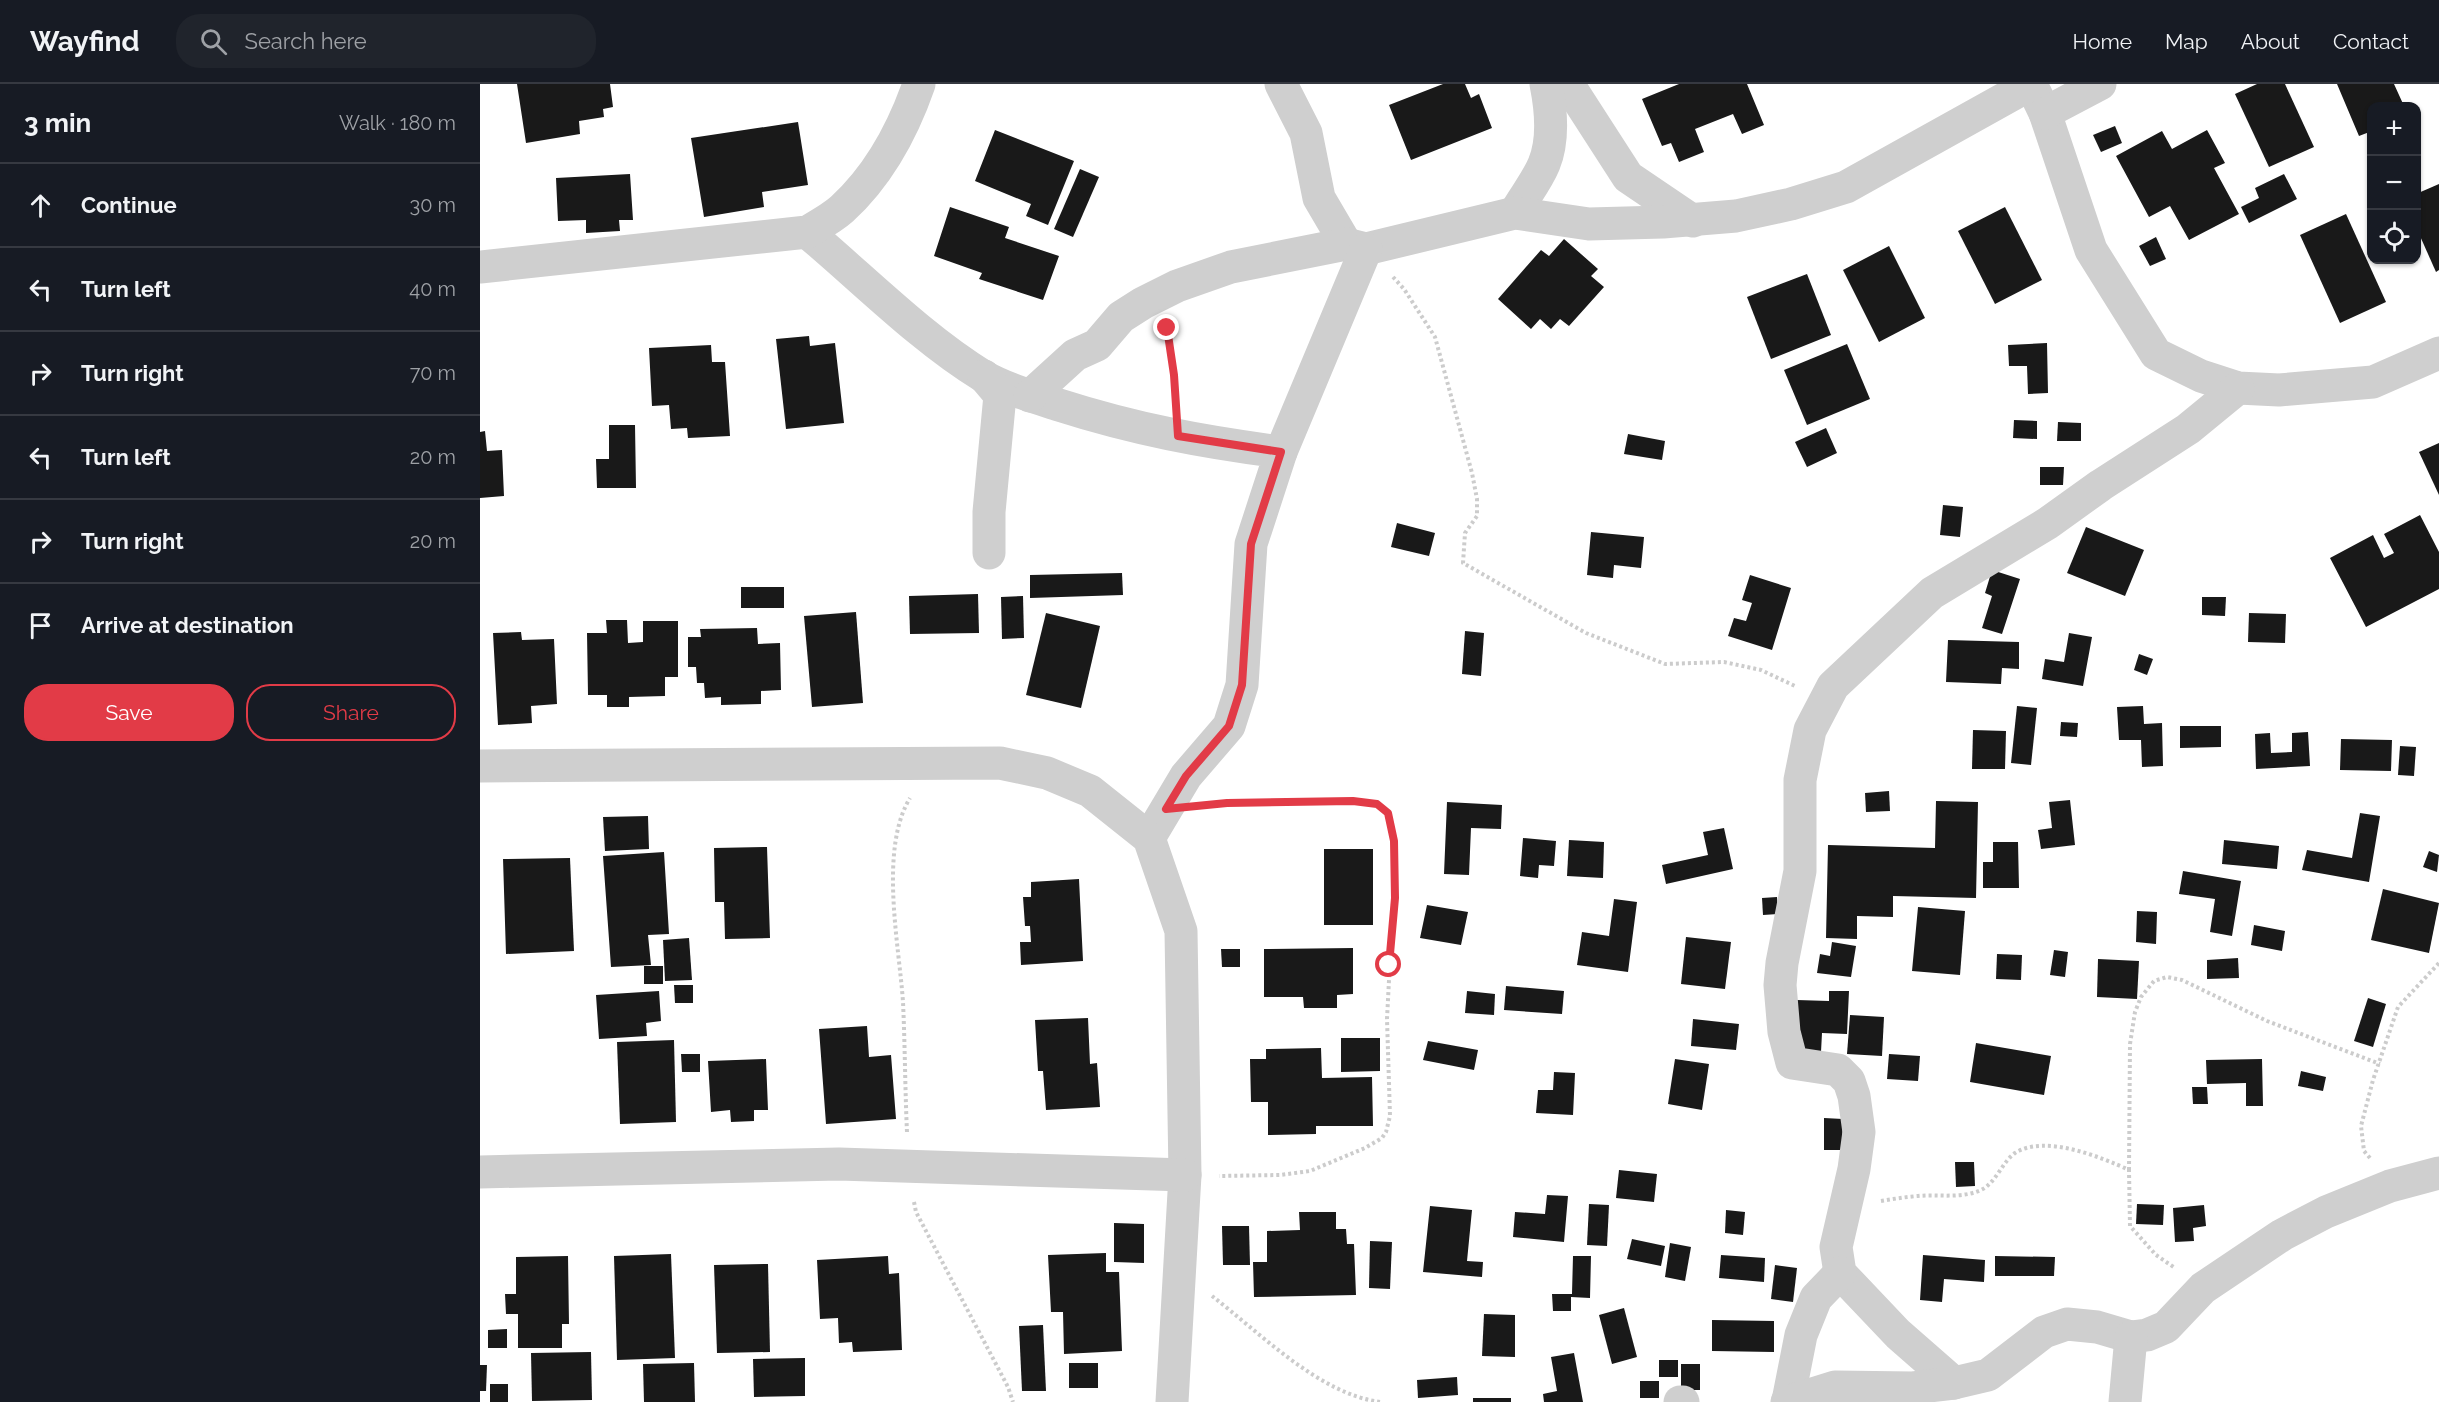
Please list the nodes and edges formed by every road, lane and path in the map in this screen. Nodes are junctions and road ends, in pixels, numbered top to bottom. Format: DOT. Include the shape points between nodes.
graph roads {
  1 [pos="919,84"];
  2 [pos="1281,84"];
  3 [pos="1546,84"];
  4 [pos="1568,84"];
  5 [pos="2031,84"];
  6 [pos="2100,84"];
  7 [pos="2045,113"];
  8 [pos="1515,213"];
  9 [pos="1694,221"];
  10 [pos="807,232"];
  11 [pos="1356,247"];
  12 [pos="481,262"];
  13 [pos="1161,294"];
  14 [pos="2439,353"];
  15 [pos="984,376"];
  16 [pos="2238,388"];
  17 [pos="1030,396"];
  18 [pos="1178,436"];
  19 [pos="1281,452"];
  20 [pos="989,552"];
  21 [pos="1826,699"];
  22 [pos="930,762"];
  23 [pos="480,766"];
  24 [pos="1166,809"];
  25 [pos="1149,838"];
  26 [pos="2439,963"];
  27 [pos="2380,1064"];
  28 [pos="908,1165"];
  29 [pos="2129,1170"];
  30 [pos="480,1172"];
  31 [pos="2439,1173"];
  32 [pos="1185,1175"];
  33 [pos="2390,1186"];
  34 [pos="1840,1225"];
  35 [pos="1180,1272"];
  36 [pos="1840,1273"];
  37 [pos="2203,1288"];
  38 [pos="2131,1337"];
  39 [pos="1954,1383"];
  40 [pos="1787,1401"];
  41 [pos="1012,1402"];
  42 [pos="1172,1402"];
  43 [pos="1381,1402"];
  44 [pos="2125,1402"];
  1 -- 10 [label="street" via="906,120 876,170 842,210"];
  2 -- 11 [label="street" via="1306,132 1319,198"];
  3 -- 8 [label="street" via="1550,112 1548,151 1544,165"];
  4 -- 9 [label="street" via="1628,177"];
  5 -- 7 [label="street"];
  5 -- 9 [label="street" via="1846,187 1791,204"];
  6 -- 7 [label="street"];
  7 -- 16 [label="street" via="2091,250 2156,354 2201,376"];
  8 -- 9 [label="street" via="1589,224"];
  8 -- 11 [label="street"];
  10 -- 12 [label="street"];
  10 -- 15 [label="street" via="932,339"];
  11 -- 13 [label="street" via="1231,267"];
  11 -- 19 [label="street"];
  11 -- 21 [label="path" via="1404,289 1435,337 1477,499 1477,516 1465,533 1463,563 1586,633 1665,664 1724,662 1761,670"];
  13 -- 17 [label="street" via="1121,318 1097,345 1075,355"];
  13 -- 18 [label="path" via="1174,375"];
  14 -- 16 [label="street" via="2373,382 2279,390"];
  15 -- 17 [label="street"];
  15 -- 20 [label="street" via="1000,395"];
  16 -- 21 [label="street" via="2187,429 2048,523 1932,593 1833,686"];
  17 -- 18 [label="street" via="1126,426"];
  18 -- 19 [label="street"];
  19 -- 24 [label="street" via="1251,544 1242,685 1229,726 1186,776"];
  21 -- 34 [label="street" via="1810,730 1800,780 1800,871 1780,986 1784,1032 1792,1063 1838,1070 1849,1081 1854,1096 1859,1132"];
  22 -- 23 [label="street"];
  22 -- 25 [label="street" via="1000,763 1047,773 1090,791"];
  22 -- 28 [label="path" via="899,821 893,879 903,1004"];
  24 -- 25 [label="street"];
  24 -- 32 [label="path" via="1238,802 1377,804 1388,813 1391,822 1395,864 1387,1019 1390,1116 1386,1132 1350,1156 1303,1173"];
  25 -- 32 [label="street" via="1181,931"];
  26 -- 27 [label="path" via="2398,1007"];
  27 -- 29 [label="path" via="2276,1026 2182,980 2158,978 2141,997 2133,1024"];
  27 -- 33 [label="path" via="2361,1126 2364,1151"];
  28 -- 30 [label="street"];
  28 -- 32 [label="street"];
  28 -- 41 [label="path" via="916,1212 1008,1387"];
  29 -- 34 [label="path" via="2085,1152 2051,1147 2029,1149 2015,1153 1982,1190 1955,1196 1871,1202"];
  29 -- 37 [label="path" via="2130,1226 2156,1255"];
  31 -- 33 [label="street"];
  32 -- 35 [label="street"];
  33 -- 37 [label="street" via="2282,1235"];
  34 -- 36 [label="street" via="1836,1247"];
  35 -- 42 [label="street"];
  35 -- 43 [label="path" via="1296,1363 1356,1397"];
  36 -- 39 [label="street" via="1898,1334"];
  36 -- 40 [label="street" via="1816,1298 1801,1335"];
  37 -- 38 [label="street" via="2166,1327"];
  38 -- 39 [label="street" via="2097,1327 2067,1324 2044,1332 1988,1375"];
  38 -- 44 [label="street"];
  39 -- 40 [label="street" via="1913,1388 1835,1387"];
}
